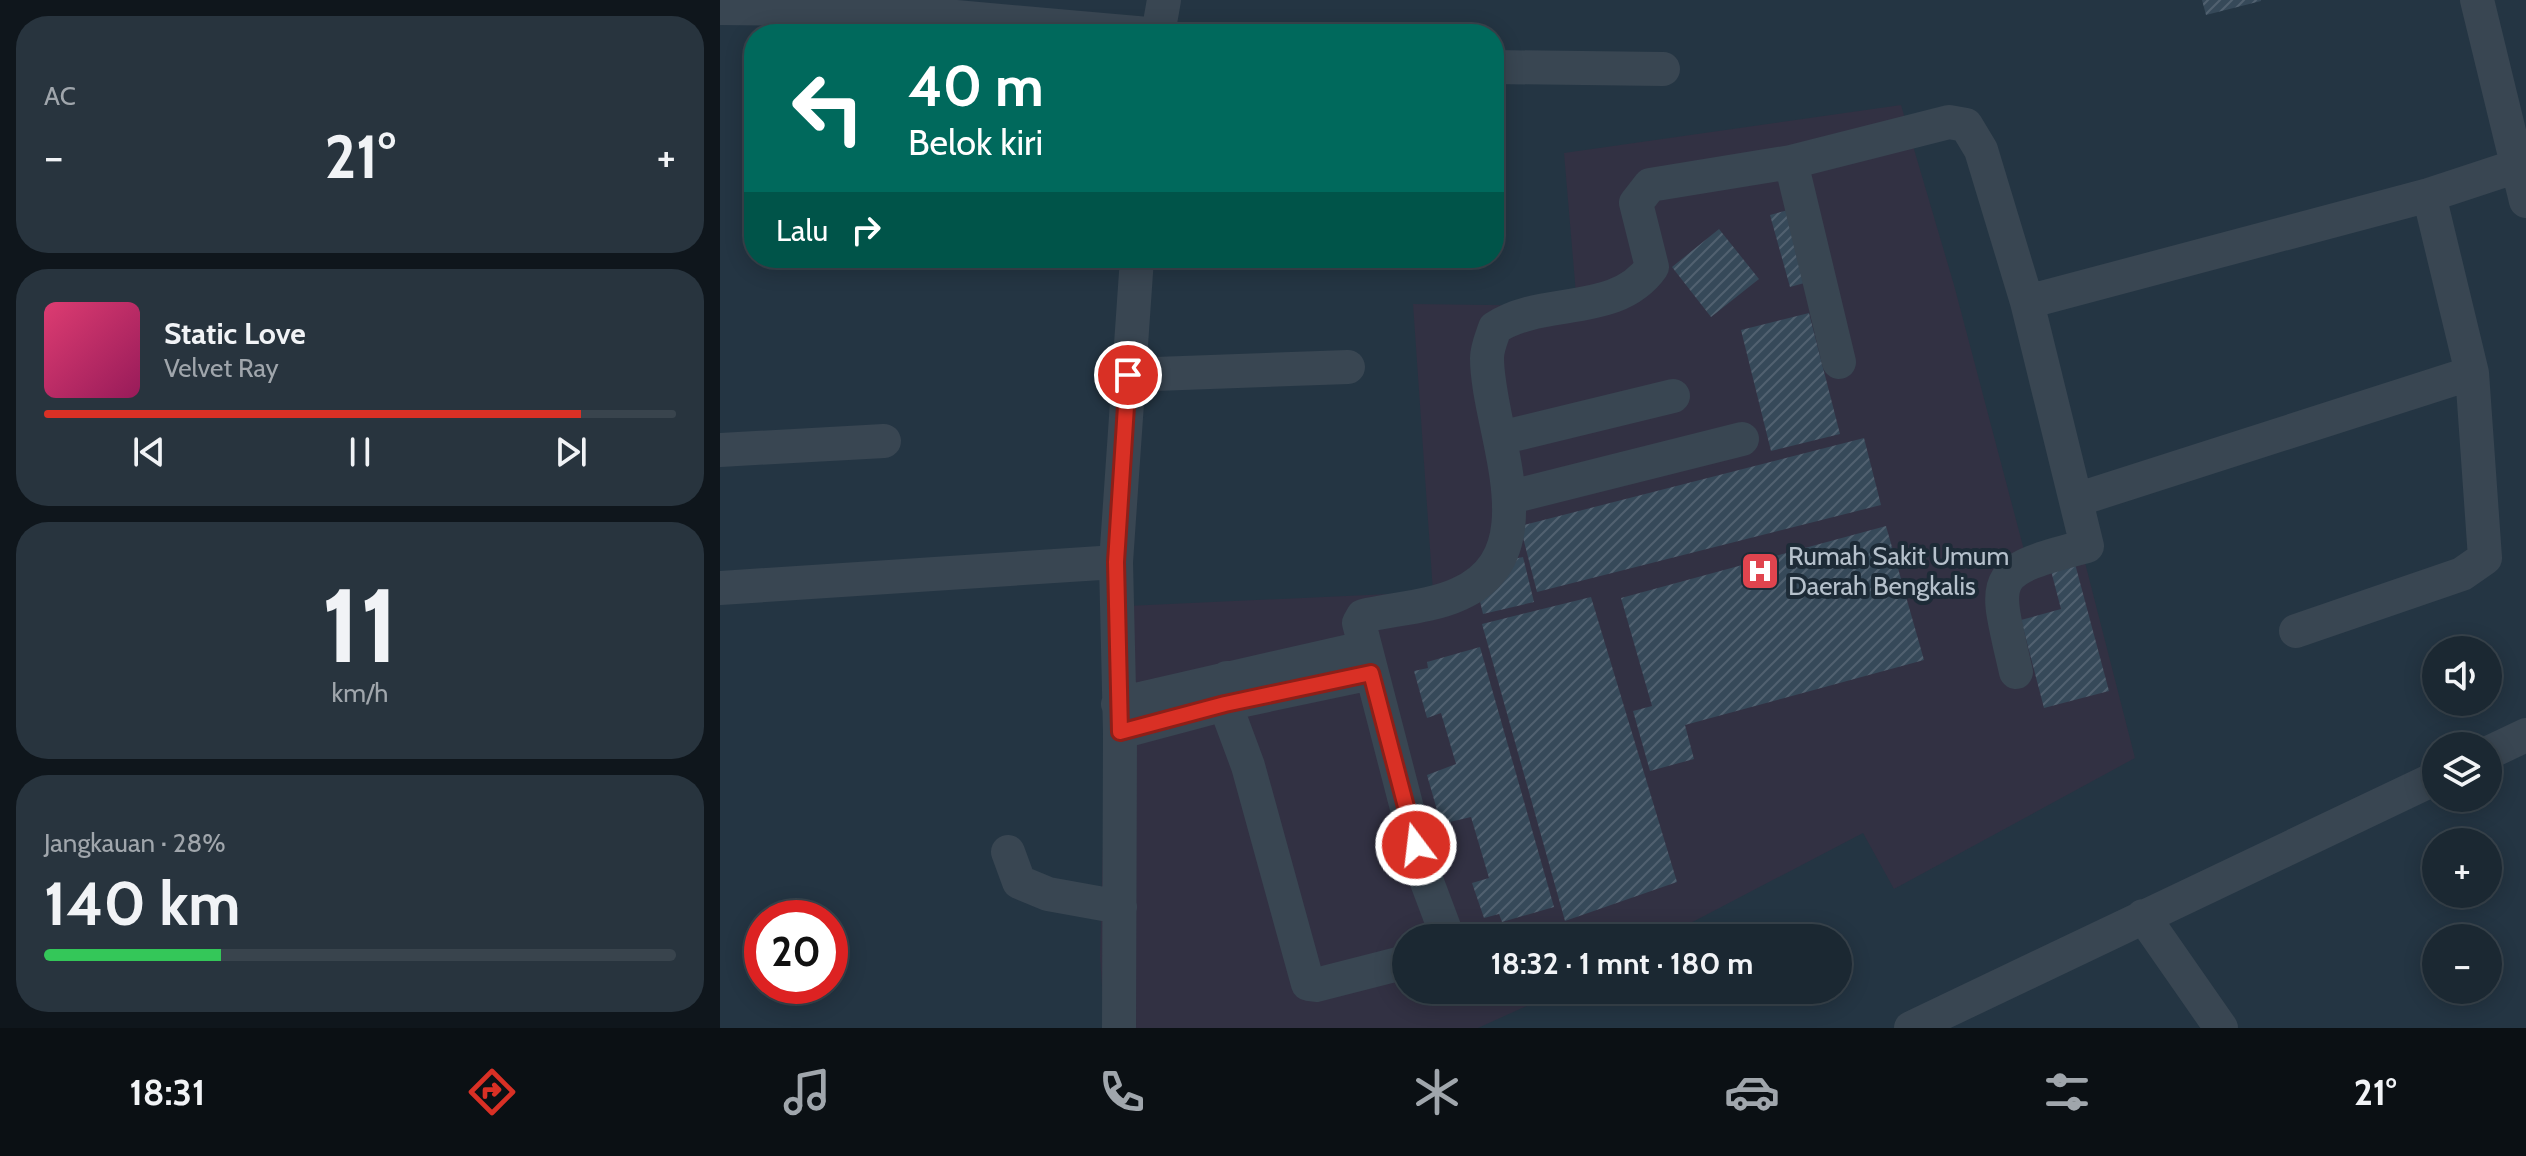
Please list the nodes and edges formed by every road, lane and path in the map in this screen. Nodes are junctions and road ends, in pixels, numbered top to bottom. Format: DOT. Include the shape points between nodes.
graph roads {
  1 [pos="1164,0"];
  2 [pos="2477,0"];
  3 [pos="720,8"];
  4 [pos="1036,24"];
  5 [pos="1160,24"];
  6 [pos="1504,67"];
  7 [pos="1663,69"];
  8 [pos="1791,162"];
  9 [pos="2517,166"];
  10 [pos="2429,195"];
  11 [pos="2526,201"];
  12 [pos="1136,268"];
  13 [pos="2027,302"];
  14 [pos="1839,362"];
  15 [pos="1348,367"];
  16 [pos="2472,373"];
  17 [pos="1128,375"];
  18 [pos="1673,396"];
  19 [pos="1500,438"];
  20 [pos="1742,439"];
  21 [pos="884,441"];
  22 [pos="720,450"];
  23 [pos="1511,497"];
  24 [pos="2076,500"];
  25 [pos="1116,562"];
  26 [pos="720,588"];
  27 [pos="2296,631"];
  28 [pos="1367,660"];
  29 [pos="2016,672"];
  30 [pos="1226,691"];
  31 [pos="1119,718"];
  32 [pos="2526,735"];
  33 [pos="2502,746"];
  34 [pos="2422,785"];
  35 [pos="1008,852"];
  36 [pos="1120,907"];
  37 [pos="2143,916"];
  38 [pos="1443,924"];
  39 [pos="1392,966"];
  40 [pos="1119,1028"];
  41 [pos="1911,1028"];
  42 [pos="2221,1028"];
  1 -- 5 [label="street"];
  2 -- 9 [label="street"];
  3 -- 4 [label="street" via="878,10"];
  6 -- 7 [label="street"];
  8 -- 13 [label="street" via="1949,122 1966,125 1981,150"];
  8 -- 14 [label="street"];
  8 -- 19 [label="street" via="1650,185 1636,203 1652,267 1640,285 1622,295 1511,317 1495,328 1487,357"];
  9 -- 10 [label="street"];
  9 -- 11 [label="street"];
  10 -- 13 [label="street"];
  10 -- 16 [label="street"];
  12 -- 17 [label="street"];
  13 -- 24 [label="street"];
  15 -- 17 [label="street"];
  16 -- 24 [label="street"];
  16 -- 27 [label="street" via="2485,558 2462,574"];
  17 -- 25 [label="street"];
  18 -- 19 [label="street"];
  19 -- 23 [label="street"];
  20 -- 23 [label="street"];
  21 -- 22 [label="street"];
  23 -- 28 [label="street" via="1502,550 1491,575 1458,595 1363,616 1359,623"];
  24 -- 29 [label="street" via="2087,546 2030,561 2009,575 2000,590"];
  25 -- 26 [label="street"];
  25 -- 31 [label="street"];
  28 -- 30 [label="street"];
  28 -- 38 [label="street" via="1424,874"];
  30 -- 31 [label="street"];
  30 -- 39 [label="street" via="1308,984"];
  31 -- 36 [label="street"];
  32 -- 33 [label="street"];
  34 -- 37 [label="street"];
  35 -- 36 [label="street" via="1019,882 1048,894"];
  36 -- 40 [label="street"];
  37 -- 41 [label="street"];
  37 -- 42 [label="street"];
}
